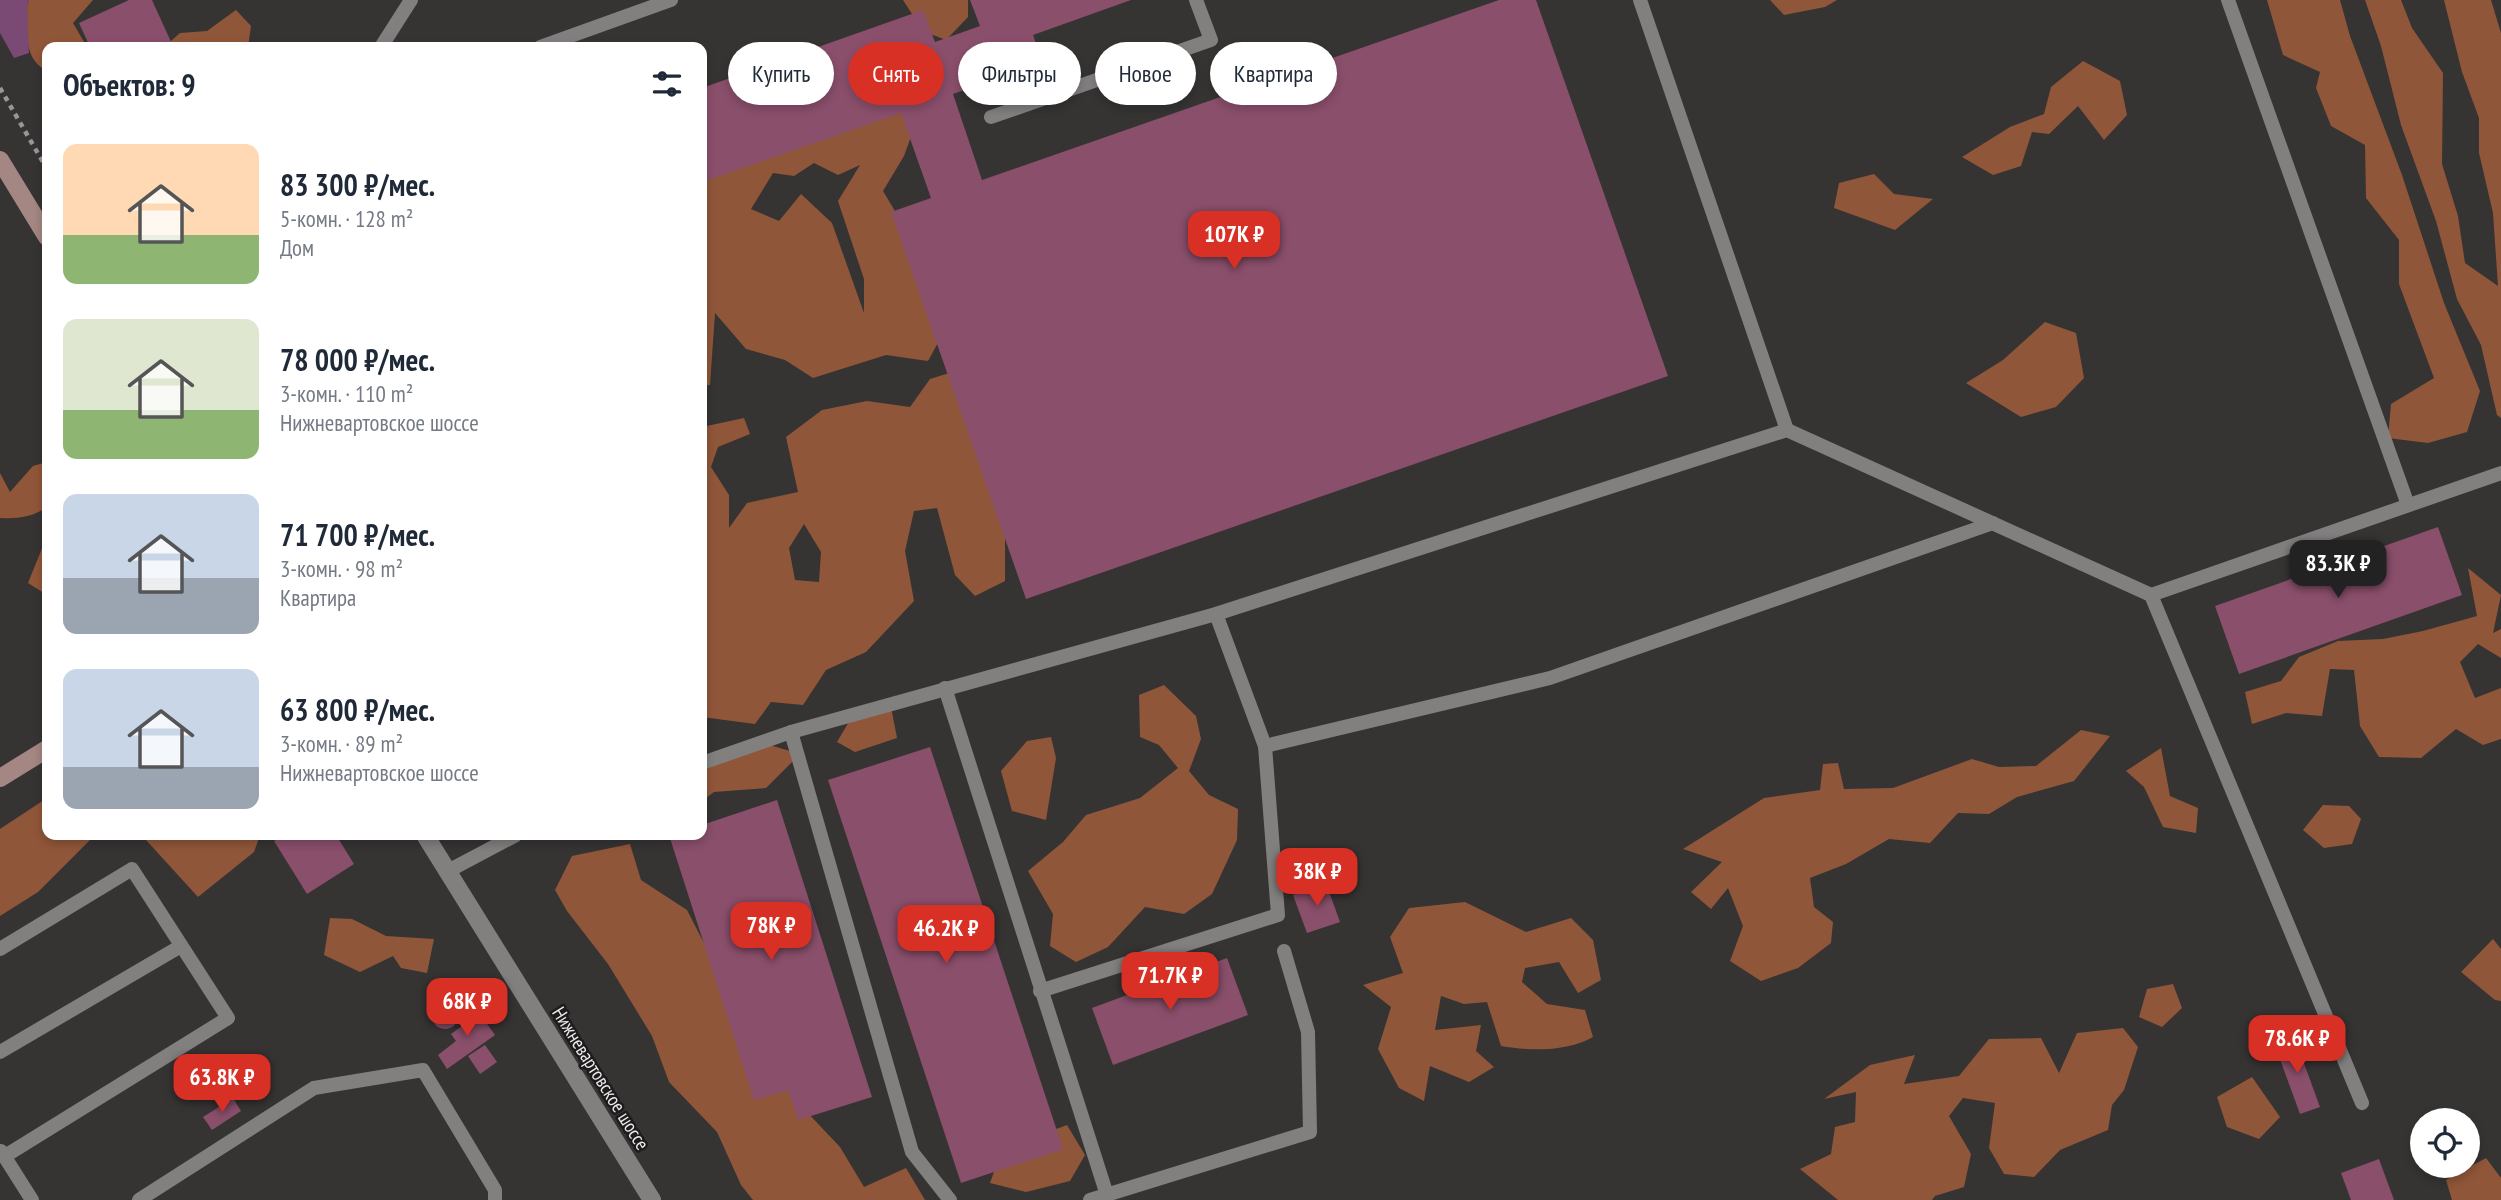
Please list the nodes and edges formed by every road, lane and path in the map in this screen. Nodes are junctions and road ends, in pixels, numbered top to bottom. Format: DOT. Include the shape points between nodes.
graph roads {
  1 [pos="411,0"];
  2 [pos="671,0"];
  3 [pos="1196,0"];
  4 [pos="1640,0"];
  5 [pos="2228,0"];
  6 [pos="384,42"];
  7 [pos="554,42"];
  8 [pos="0,88"];
  9 [pos="991,117"];
  10 [pos="0,160"];
  11 [pos="42,160"];
  12 [pos="42,229"];
  13 [pos="1787,430"];
  14 [pos="2501,473"];
  15 [pos="2408,505"];
  16 [pos="1993,523"];
  17 [pos="2151,595"];
  18 [pos="1216,614"];
  19 [pos="945,688"];
  20 [pos="791,732"];
  21 [pos="1265,746"];
  22 [pos="42,752"];
  23 [pos="707,761"];
  24 [pos="0,778"];
  25 [pos="428,840"];
  26 [pos="507,840"];
  27 [pos="448,872"];
  28 [pos="181,946"];
  29 [pos="0,949"];
  30 [pos="1283,951"];
  31 [pos="1040,991"];
  32 [pos="0,1052"];
  33 [pos="2362,1103"];
  34 [pos="2,1152"];
  35 [pos="1107,1195"];
  36 [pos="32,1200"];
  37 [pos="138,1200"];
  38 [pos="495,1200"];
  39 [pos="652,1200"];
  40 [pos="950,1200"];
  41 [pos="1090,1200"];
  1 -- 6 [label="lane"];
  2 -- 7 [label="lane"];
  3 -- 9 [label="lane" via="1211,40"];
  4 -- 13 [label="lane"];
  5 -- 15 [label="lane"];
  8 -- 11 [label="path"];
  10 -- 12 [label="street"];
  13 -- 16 [label="lane"];
  13 -- 18 [label="lane"];
  14 -- 15 [label="lane"];
  15 -- 17 [label="lane"];
  16 -- 17 [label="lane"];
  16 -- 21 [label="lane" via="1550,678"];
  17 -- 33 [label="lane"];
  18 -- 19 [label="lane"];
  18 -- 21 [label="lane"];
  19 -- 20 [label="lane"];
  19 -- 31 [label="lane"];
  20 -- 23 [label="lane"];
  20 -- 40 [label="lane" via="912,1153"];
  21 -- 31 [label="lane" via="1278,915"];
  22 -- 24 [label="street"];
  25 -- 27 [label="street, Нижневартовское шоссе"];
  26 -- 27 [label="lane"];
  27 -- 39 [label="street, Нижневартовское шоссе"];
  28 -- 29 [label="lane" via="132,869"];
  28 -- 32 [label="lane"];
  28 -- 34 [label="lane" via="228,1018"];
  30 -- 35 [label="lane" via="1308,1032 1310,1132"];
  31 -- 35 [label="lane"];
  34 -- 36 [label="lane"];
  35 -- 41 [label="lane"];
  37 -- 38 [label="lane" via="314,1088 423,1070 495,1190"];
}
